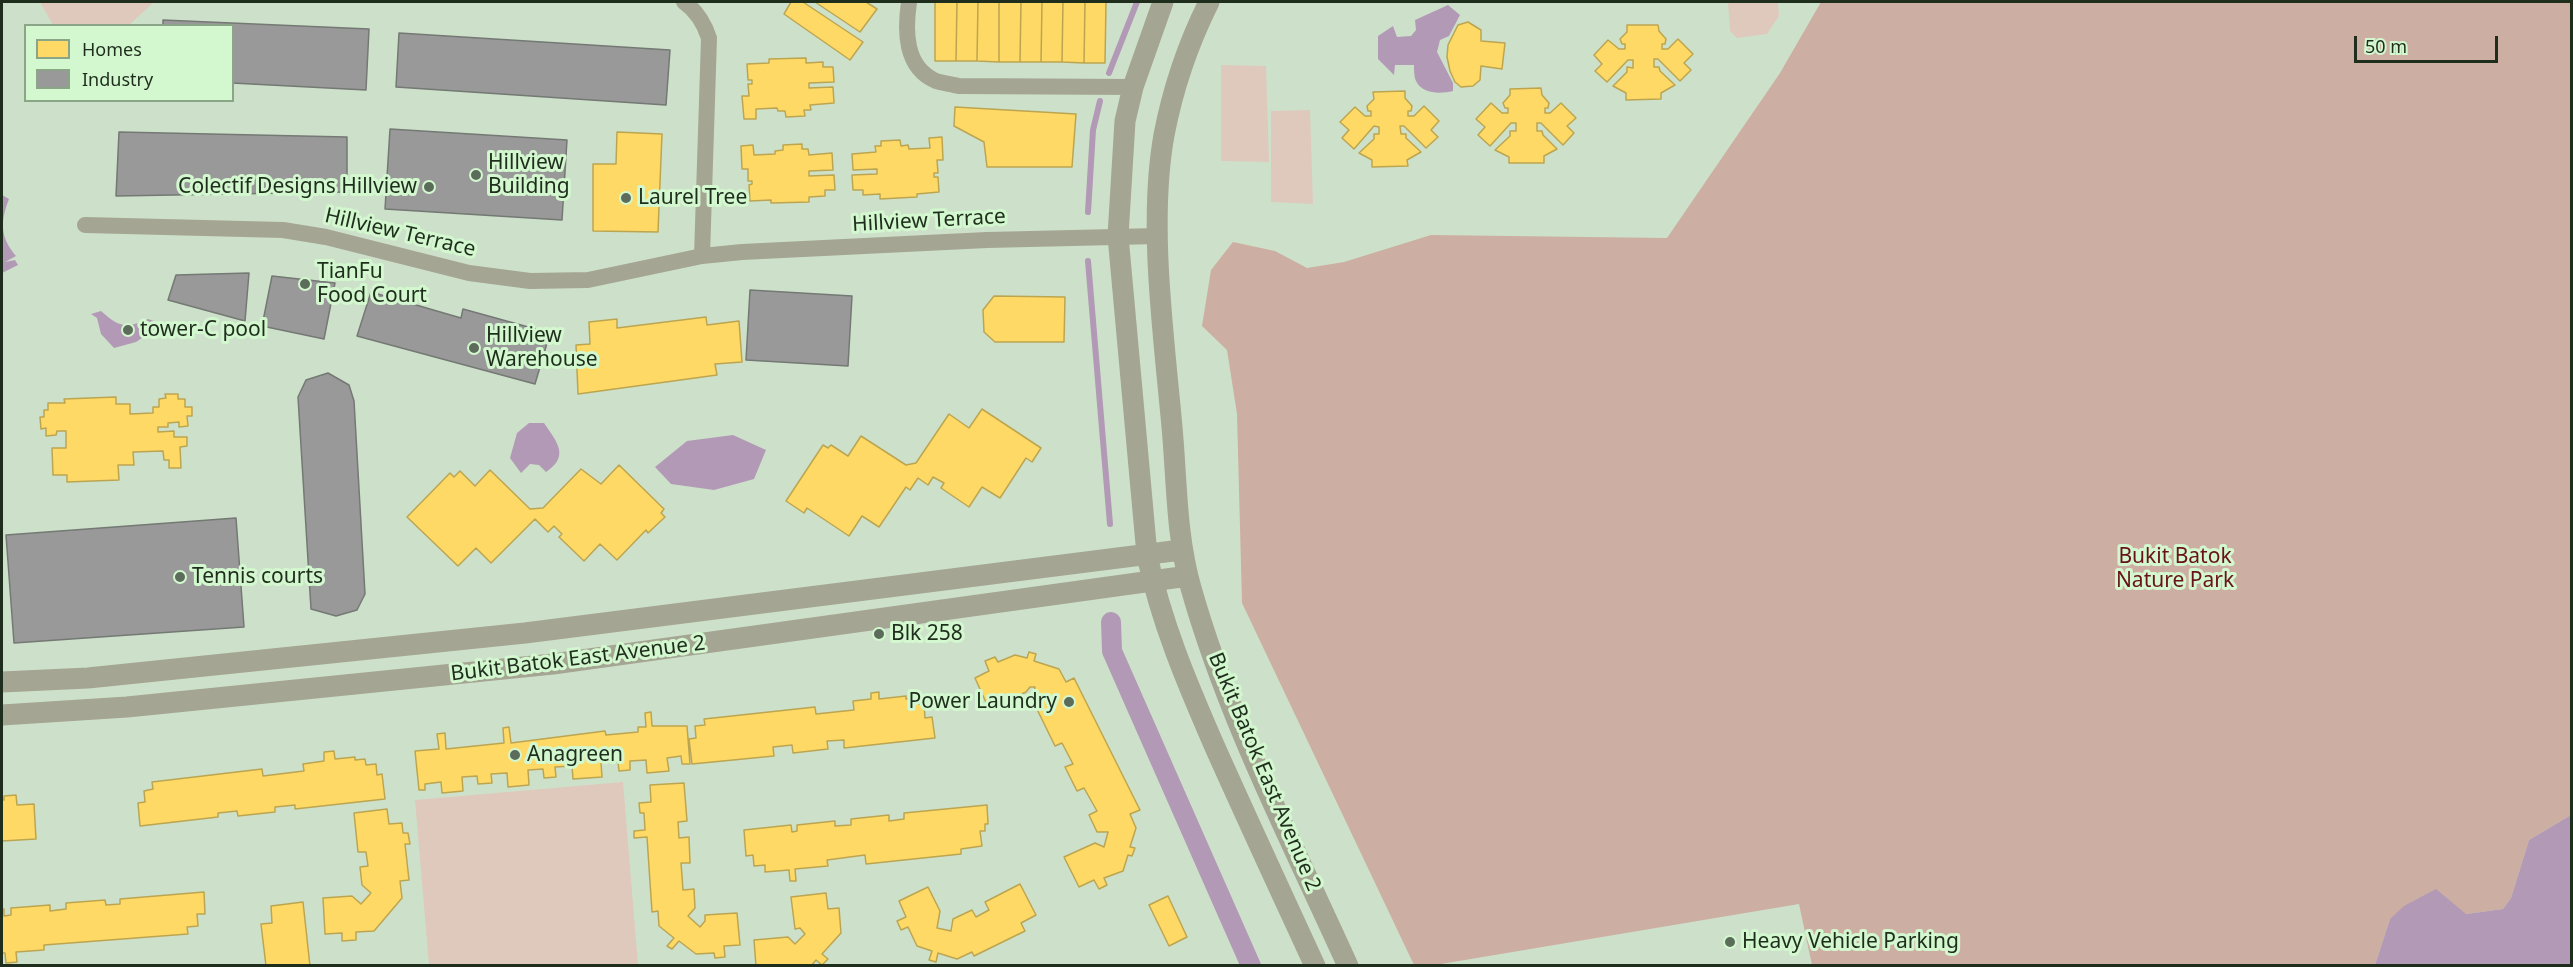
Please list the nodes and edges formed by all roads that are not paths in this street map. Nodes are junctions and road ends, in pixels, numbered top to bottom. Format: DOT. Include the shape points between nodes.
graph roads {
  1 [pos="684,2"];
  2 [pos="909,2"];
  3 [pos="1163,2"];
  4 [pos="1209,2"];
  5 [pos="1133,87"];
  6 [pos="85,225"];
  7 [pos="1118,236"];
  8 [pos="1158,236"];
  9 [pos="702,256"];
  10 [pos="1181,550"];
  11 [pos="1147,555"];
  12 [pos="1188,576"];
  13 [pos="1152,582"];
  14 [pos="2,682"];
  15 [pos="2,715"];
  16 [pos="1315,966"];
  17 [pos="1348,966"];
  1 -- 9 [label="street" via="701,19 709,38"];
  2 -- 5 [label="street" via="906,32 910,55 936,81 959,86"];
  3 -- 5 [label="street, Bukit Batok East Avenue 2"];
  4 -- 8 [label="street, Bukit Batok East Avenue 2" via="1191,37 1164,136"];
  5 -- 7 [label="street, Bukit Batok East Avenue 2" via="1121,159"];
  6 -- 9 [label="street, Hillview Terrace" via="283,231 326,237 469,273 530,281 588,280"];
  7 -- 8 [label="street, Hillview Terrace"];
  7 -- 9 [label="street, Hillview Terrace"];
  7 -- 11 [label="street, Bukit Batok East Avenue 2"];
  8 -- 10 [label="street, Bukit Batok East Avenue 2"];
  10 -- 11 [label="street, Bukit Batok East Avenue 2"];
  10 -- 12 [label="street, Bukit Batok East Avenue 2"];
  11 -- 13 [label="street, Bukit Batok East Avenue 2"];
  11 -- 14 [label="street, Bukit Batok East Avenue 2" via="525,633 100,676"];
  12 -- 13 [label="street, Bukit Batok East Avenue 2"];
  12 -- 17 [label="street, Bukit Batok East Avenue 2" via="1252,756"];
  13 -- 15 [label="street, Bukit Batok East Avenue 2" via="541,665 138,706"];
  13 -- 16 [label="street, Bukit Batok East Avenue 2" via="1179,663"];
}
